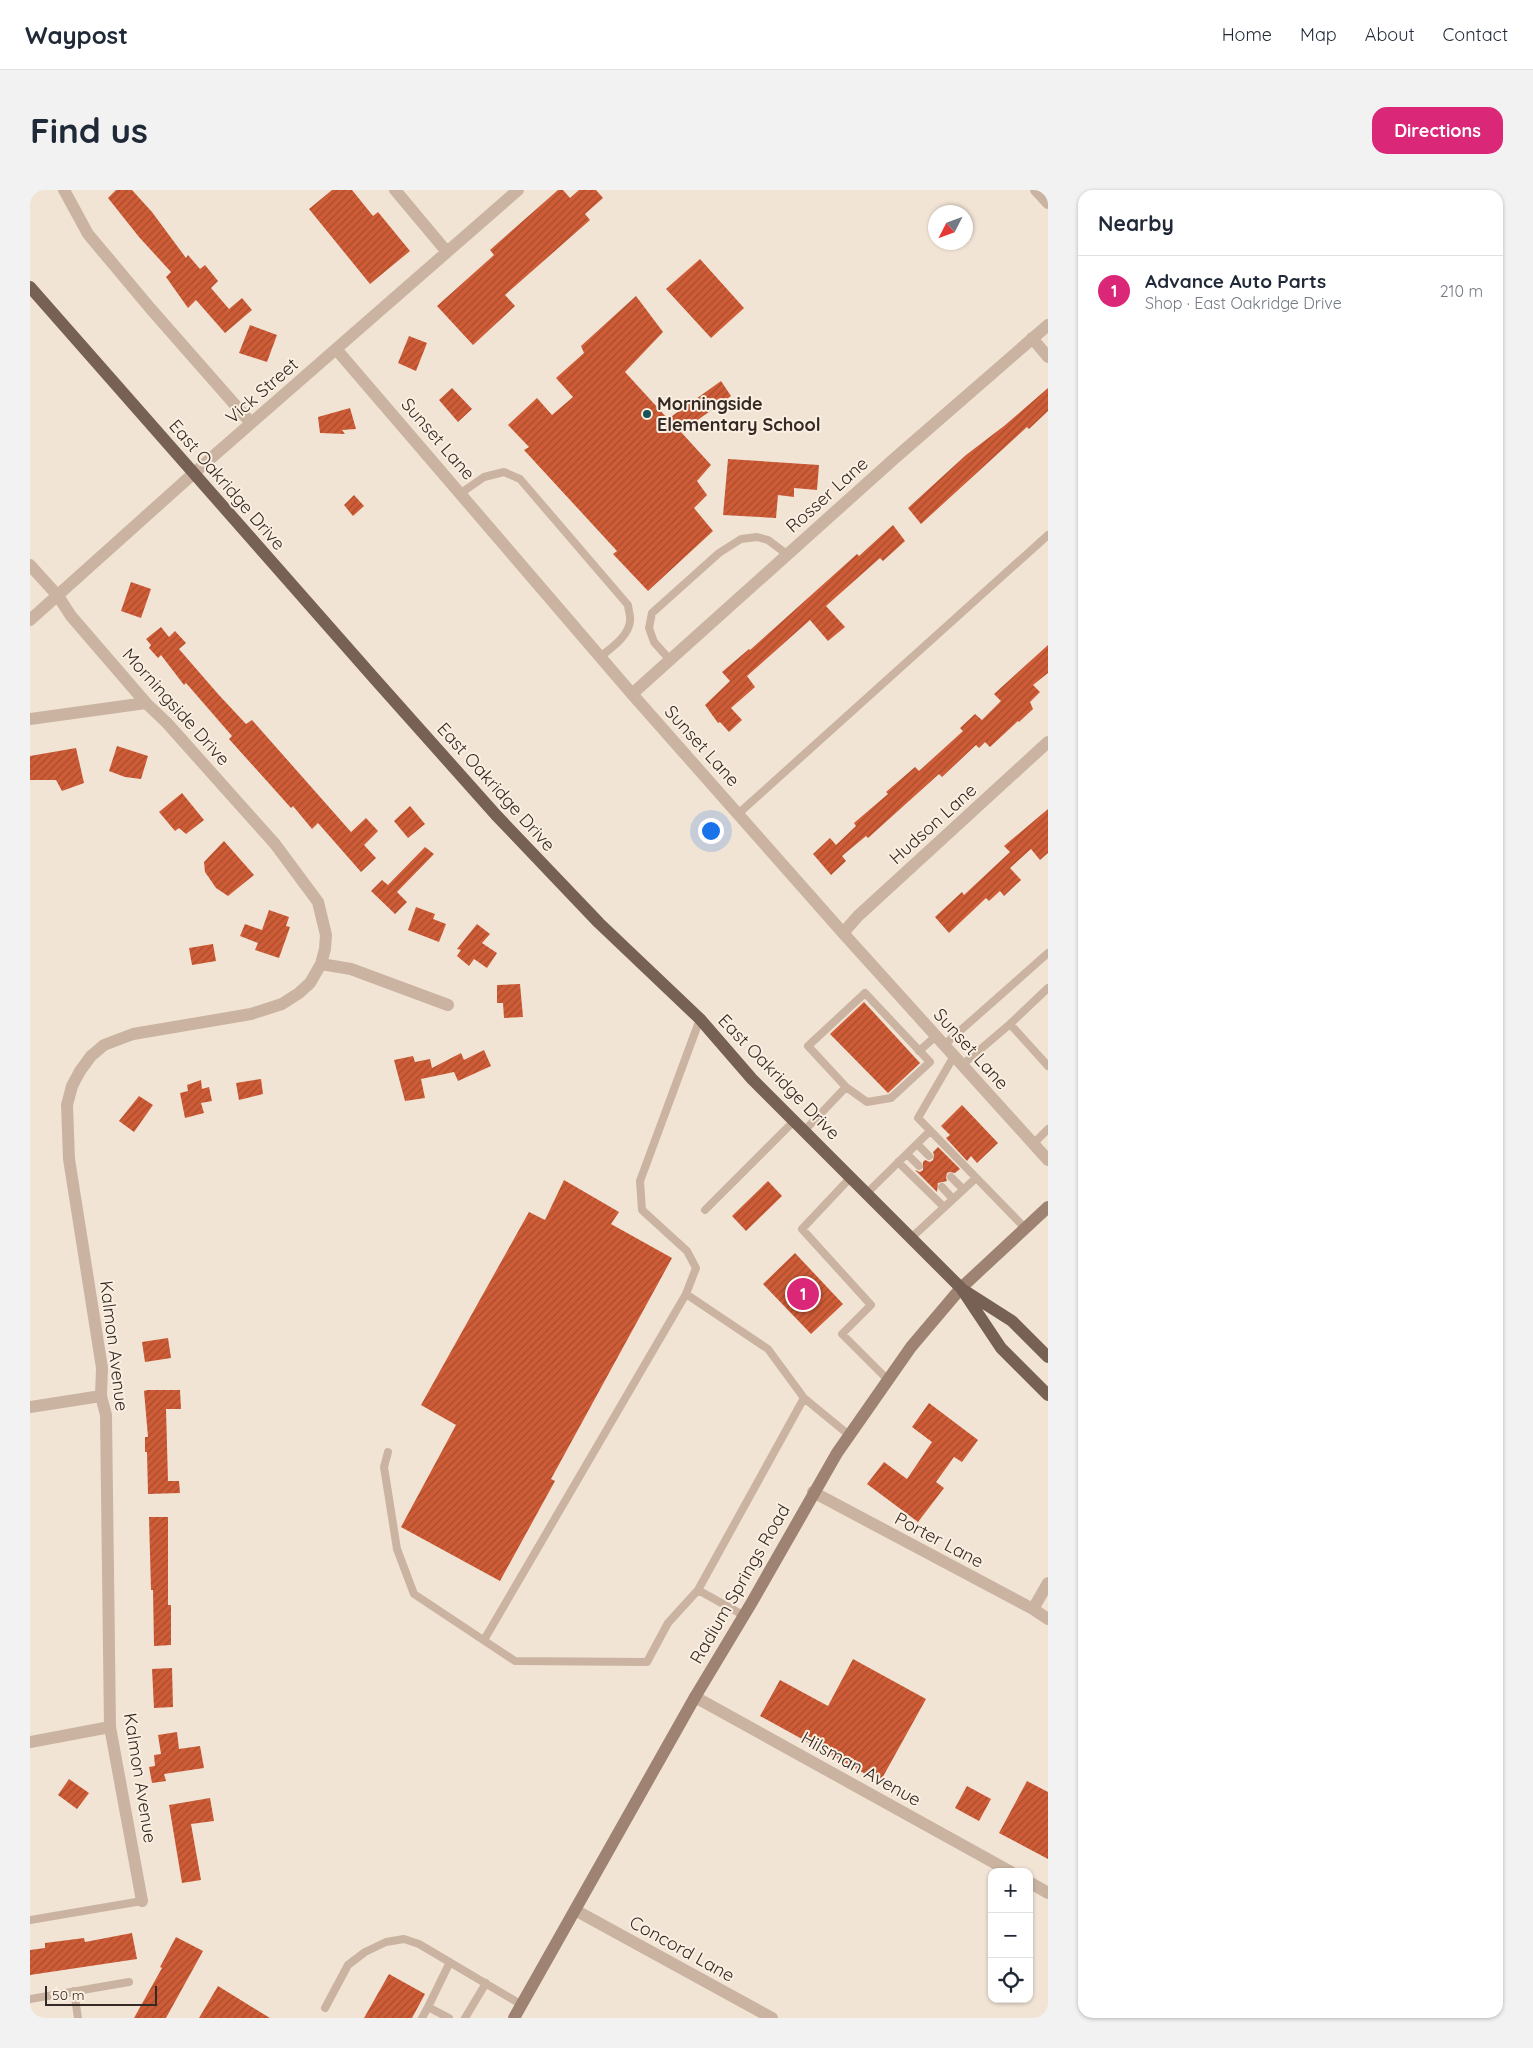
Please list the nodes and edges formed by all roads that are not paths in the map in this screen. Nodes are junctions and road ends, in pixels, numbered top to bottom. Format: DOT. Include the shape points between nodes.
graph roads {
  1 [pos="64,190"];
  2 [pos="395,190"];
  3 [pos="518,190"];
  4 [pos="1036,190"];
  5 [pos="1048,203"];
  6 [pos="447,252"];
  7 [pos="30,287"];
  8 [pos="1048,325"];
  9 [pos="1032,338"];
  10 [pos="336,349"];
  11 [pos="1048,357"];
  12 [pos="251,423"];
  13 [pos="194,473"];
  14 [pos="460,493"];
  15 [pos="1048,535"];
  16 [pos="788,555"];
  17 [pos="30,565"];
  18 [pos="58,596"];
  19 [pos="30,620"];
  20 [pos="600,657"];
  21 [pos="670,660"];
  22 [pos="632,694"];
  23 [pos="146,703"];
  24 [pos="30,719"];
  25 [pos="1048,742"];
  26 [pos="739,814"];
  27 [pos="296,872"];
  28 [pos="843,933"];
  29 [pos="1048,953"];
  30 [pos="321,964"];
  31 [pos="1048,988"];
  32 [pos="448,1005"];
  33 [pos="700,1019"];
  34 [pos="1010,1024"];
  35 [pos="940,1040"];
  36 [pos="919,1051"];
  37 [pos="958,1060"];
  38 [pos="1048,1066"];
  39 [pos="846,1087"];
  40 [pos="795,1120"];
  41 [pos="1048,1129"];
  42 [pos="805,1130"];
  43 [pos="930,1131"];
  44 [pos="917,1144"];
  45 [pos="1033,1144"];
  46 [pos="907,1154"];
  47 [pos="929,1156"];
  48 [pos="1048,1160"];
  49 [pos="898,1162"];
  50 [pos="919,1166"];
  51 [pos="850,1177"];
  52 [pos="951,1177"];
  53 [pos="976,1178"];
  54 [pos="942,1187"];
  55 [pos="963,1189"];
  56 [pos="867,1193"];
  57 [pos="953,1199"];
  58 [pos="944,1207"];
  59 [pos="1048,1207"];
  60 [pos="705,1210"];
  61 [pos="1024,1228"];
  62 [pos="911,1238"];
  63 [pos="961,1288"];
  64 [pos="686,1294"];
  65 [pos="1048,1357"];
  66 [pos="888,1380"];
  67 [pos="101,1396"];
  68 [pos="1048,1396"];
  69 [pos="804,1398"];
  70 [pos="30,1407"];
  71 [pos="849,1435"];
  72 [pos="388,1452"];
  73 [pos="813,1492"];
  74 [pos="1048,1583"];
  75 [pos="698,1590"];
  76 [pos="1033,1609"];
  77 [pos="744,1615"];
  78 [pos="1048,1619"];
  79 [pos="484,1640"];
  80 [pos="695,1697"];
  81 [pos="110,1727"];
  82 [pos="30,1742"];
  83 [pos="1004,1868"];
  84 [pos="1033,1884"];
  85 [pos="1048,1893"];
  86 [pos="142,1901"];
  87 [pos="575,1910"];
  88 [pos="30,1920"];
  89 [pos="450,1962"];
  90 [pos="129,1982"];
  91 [pos="486,1983"];
  92 [pos="74,1991"];
  93 [pos="30,1999"];
  94 [pos="522,2004"];
  95 [pos="428,2007"];
  96 [pos="325,2008"];
  97 [pos="78,2018"];
  98 [pos="422,2018"];
  99 [pos="448,2018"];
  100 [pos="465,2018"];
  101 [pos="514,2018"];
  102 [pos="772,2018"];
  1 -- 12 [label="street" via="88,234"];
  2 -- 6 [label="street"];
  3 -- 6 [label="street, Vick Street"];
  4 -- 5 [label="street"];
  6 -- 10 [label="street, Vick Street"];
  7 -- 13 [label="main road, East Oakridge Drive"];
  8 -- 9 [label="street, Rosser Lane"];
  9 -- 11 [label="street"];
  9 -- 16 [label="street, Rosser Lane"];
  10 -- 12 [label="street, Vick Street"];
  10 -- 14 [label="street, Sunset Lane"];
  12 -- 13 [label="street, Vick Street"];
  13 -- 18 [label="street, Vick Street"];
  13 -- 33 [label="main road, East Oakridge Drive" via="496,815 599,923"];
  14 -- 20 [label="street, Sunset Lane"];
  14 -- 20 [label="lane" via="484,477 504,472 520,479 628,605 630,621 625,632"];
  15 -- 26 [label="lane"];
  16 -- 21 [label="street, Rosser Lane"];
  16 -- 21 [label="lane" via="757,536 741,539 719,553 652,613 649,628 654,642"];
  17 -- 18 [label="street, Morningside Drive"];
  18 -- 19 [label="street, Vick Street"];
  18 -- 23 [label="street, Morningside Drive" via="71,616"];
  20 -- 22 [label="street, Sunset Lane"];
  21 -- 22 [label="street, Rosser Lane"];
  22 -- 26 [label="street, Sunset Lane"];
  23 -- 24 [label="street"];
  23 -- 27 [label="street, Morningside Drive" via="275,844"];
  25 -- 28 [label="street, Hudson Lane"];
  26 -- 28 [label="street, Sunset Lane"];
  27 -- 30 [label="street, Kalmon Avenue" via="318,902 322,916 326,935"];
  28 -- 35 [label="street, Sunset Lane"];
  29 -- 35 [label="lane"];
  30 -- 32 [label="street" via="351,968"];
  30 -- 67 [label="street, Kalmon Avenue" via="310,982 282,1004 251,1014 145,1031 110,1042 91,1056 72,1086 67,1105 69,1159 102,1368"];
  31 -- 34 [label="lane"];
  33 -- 40 [label="main road, East Oakridge Drive" via="752,1079"];
  33 -- 64 [label="lane" via="640,1181 642,1210 687,1251 696,1268"];
  34 -- 37 [label="lane"];
  34 -- 38 [label="lane"];
  35 -- 36 [label="lane"];
  35 -- 37 [label="street, Sunset Lane"];
  36 -- 39 [label="lane" via="930,1062 891,1098 867,1102"];
  36 -- 39 [label="lane" via="866,993 808,1046"];
  37 -- 43 [label="lane" via="918,1118"];
  37 -- 45 [label="street, Sunset Lane"];
  39 -- 42 [label="lane"];
  40 -- 42 [label="main road, East Oakridge Drive"];
  40 -- 60 [label="lane"];
  41 -- 45 [label="lane"];
  42 -- 51 [label="main road, East Oakridge Drive"];
  43 -- 44 [label="lane"];
  43 -- 53 [label="lane"];
  44 -- 46 [label="lane"];
  44 -- 47 [label="lane"];
  45 -- 48 [label="street, Sunset Lane"];
  46 -- 49 [label="lane"];
  46 -- 50 [label="lane"];
  49 -- 56 [label="lane"];
  49 -- 58 [label="lane"];
  51 -- 56 [label="main road, East Oakridge Drive"];
  51 -- 66 [label="lane" via="802,1229 871,1305 842,1334"];
  52 -- 55 [label="lane"];
  53 -- 55 [label="lane"];
  53 -- 61 [label="lane"];
  54 -- 57 [label="lane"];
  55 -- 57 [label="lane"];
  56 -- 62 [label="main road, East Oakridge Drive"];
  57 -- 58 [label="lane"];
  58 -- 62 [label="lane"];
  59 -- 61 [label="main road, Radium Springs Road"];
  61 -- 63 [label="main road, Radium Springs Road"];
  62 -- 63 [label="main road, East Oakridge Drive"];
  63 -- 65 [label="main road, East Oakridge Drive" via="1012,1321"];
  63 -- 66 [label="main road, Radium Springs Road" via="910,1347"];
  63 -- 68 [label="main road, East Oakridge Drive" via="1001,1348"];
  64 -- 69 [label="lane" via="768,1349"];
  64 -- 79 [label="lane"];
  66 -- 71 [label="main road, Radium Springs Road"];
  67 -- 70 [label="street"];
  67 -- 81 [label="street, Kalmon Avenue" via="106,1415"];
  69 -- 71 [label="lane"];
  69 -- 75 [label="lane"];
  71 -- 73 [label="main road, Radium Springs Road"];
  72 -- 79 [label="lane" via="384,1467 397,1549 414,1594"];
  73 -- 76 [label="street, Porter Lane"];
  73 -- 77 [label="main road, Radium Springs Road"];
  74 -- 76 [label="street"];
  75 -- 77 [label="lane"];
  75 -- 79 [label="lane" via="668,1624 648,1662 515,1661"];
  76 -- 78 [label="street, Porter Lane"];
  77 -- 80 [label="main road, Radium Springs Road"];
  80 -- 83 [label="street, Hilsman Avenue"];
  80 -- 87 [label="main road, Radium Springs Road"];
  81 -- 82 [label="street"];
  81 -- 86 [label="street, Kalmon Avenue"];
  84 -- 85 [label="street"];
  86 -- 88 [label="lane"];
  87 -- 94 [label="main road, Radium Springs Road"];
  87 -- 102 [label="street, Concord Lane"];
  89 -- 91 [label="lane"];
  89 -- 95 [label="lane"];
  89 -- 96 [label="lane" via="404,1939 386,1942 348,1965"];
  90 -- 92 [label="lane"];
  91 -- 94 [label="lane"];
  91 -- 100 [label="lane"];
  92 -- 93 [label="lane"];
  92 -- 97 [label="lane"];
  94 -- 101 [label="main road, Radium Springs Road"];
  95 -- 98 [label="lane"];
  95 -- 99 [label="lane"];
}
